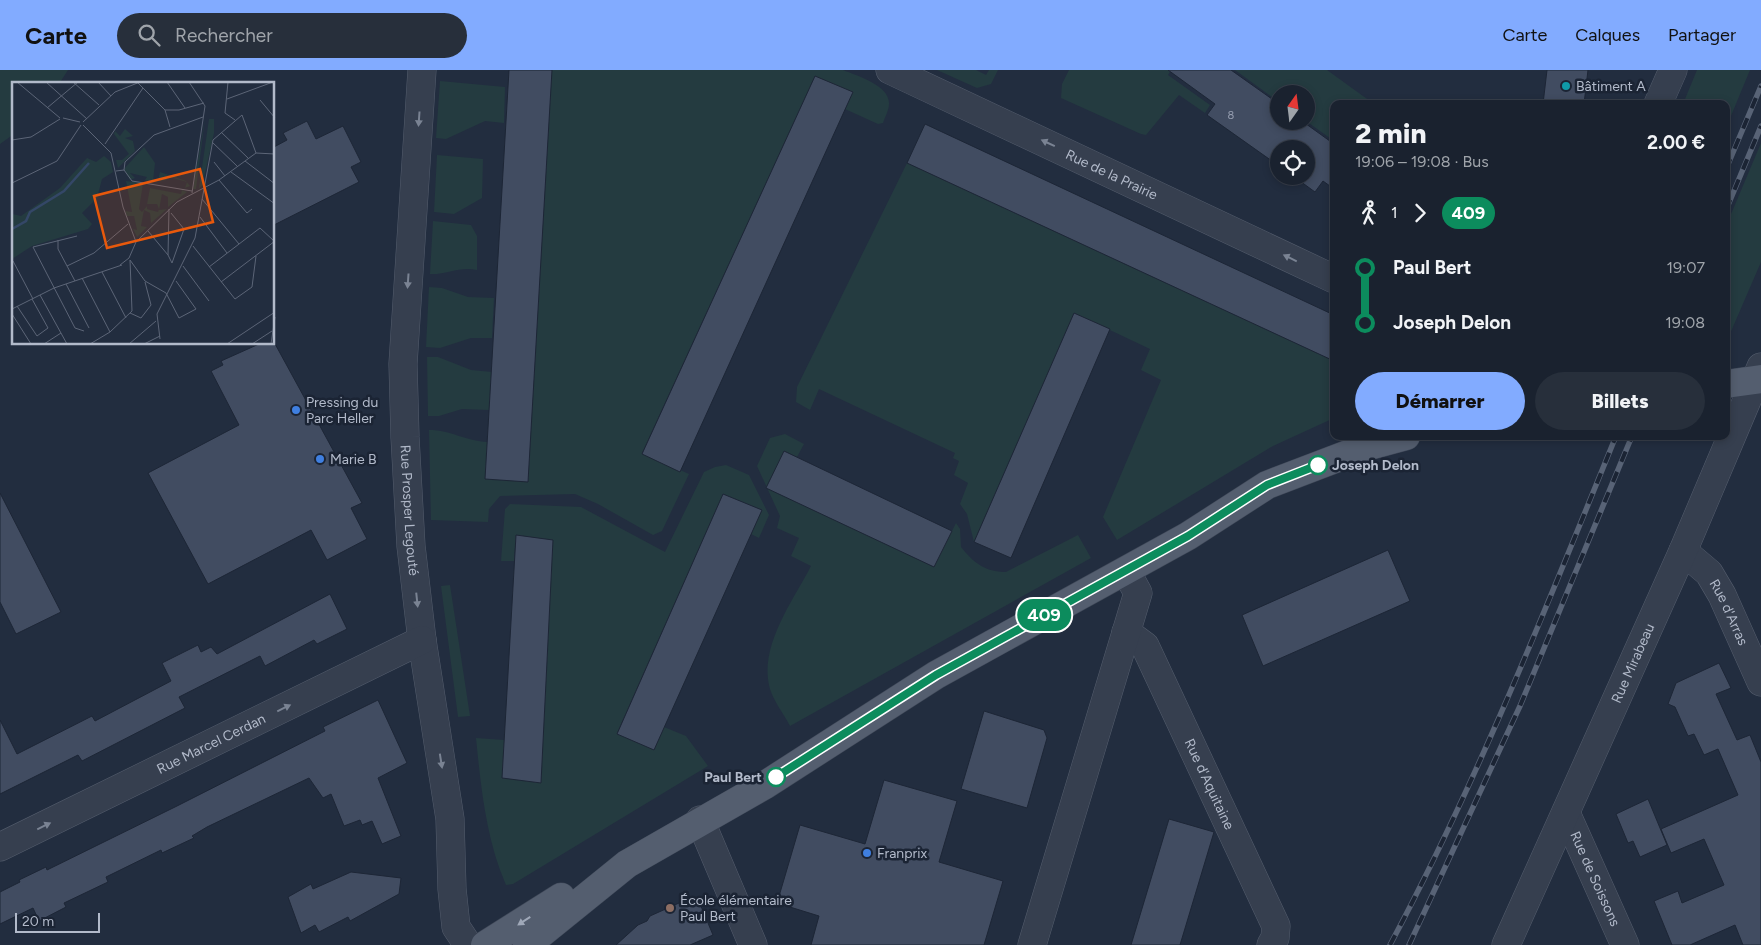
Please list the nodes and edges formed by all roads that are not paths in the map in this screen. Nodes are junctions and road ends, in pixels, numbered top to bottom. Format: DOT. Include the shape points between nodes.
graph roads {
  1 [pos="422,70"];
  2 [pos="890,70"];
  3 [pos="1673,70"];
  4 [pos="1660,100"];
  5 [pos="1330,277"];
  6 [pos="1760,376"];
  7 [pos="1730,383"];
  8 [pos="1391,440"];
  9 [pos="1683,551"];
  10 [pos="1126,570"];
  11 [pos="1126,632"];
  12 [pos="422,640"];
  13 [pos="1761,682"];
  14 [pos="1566,813"];
  15 [pos="700,820"];
  16 [pos="0,848"];
  17 [pos="627,864"];
  18 [pos="468,945"];
  19 [pos="485,945"];
  20 [pos="527,945"];
  21 [pos="754,945"];
  22 [pos="1032,945"];
  23 [pos="1272,945"];
  24 [pos="1506,945"];
  25 [pos="1625,945"];
  1 -- 12 [label="street, Rue Prosper Legouté, one-way" via="403,364 411,546"];
  5 -- 2 [label="street, Rue de la Prairie, one-way"];
  3 -- 4 [label="street"];
  6 -- 7 [label="main road"];
  6 -- 9 [label="street, Rue Mirabeau"];
  8 -- 10 [label="main road" via="1267,485 1188,536"];
  9 -- 13 [label="street, Rue d'Arras" via="1709,573"];
  9 -- 14 [label="street, Rue Mirabeau"];
  10 -- 11 [label="street" via="1138,593"];
  10 -- 15 [label="main road" via="936,675 765,785"];
  11 -- 22 [label="street"];
  11 -- 23 [label="street, Rue d'Aquitaine" via="1145,646 1276,926"];
  16 -- 12 [label="street, Rue Marcel Cerdan, one-way"];
  12 -- 18 [label="street, Rue Prosper Legouté, one-way" via="450,819 456,927"];
  14 -- 24 [label="street, Rue Mirabeau"];
  14 -- 25 [label="street, Rue de Soissons"];
  15 -- 17 [label="main road"];
  15 -- 21 [label="street"];
  17 -- 19 [label="main road, one-way" via="586,880"];
  17 -- 20 [label="main road"];
}
